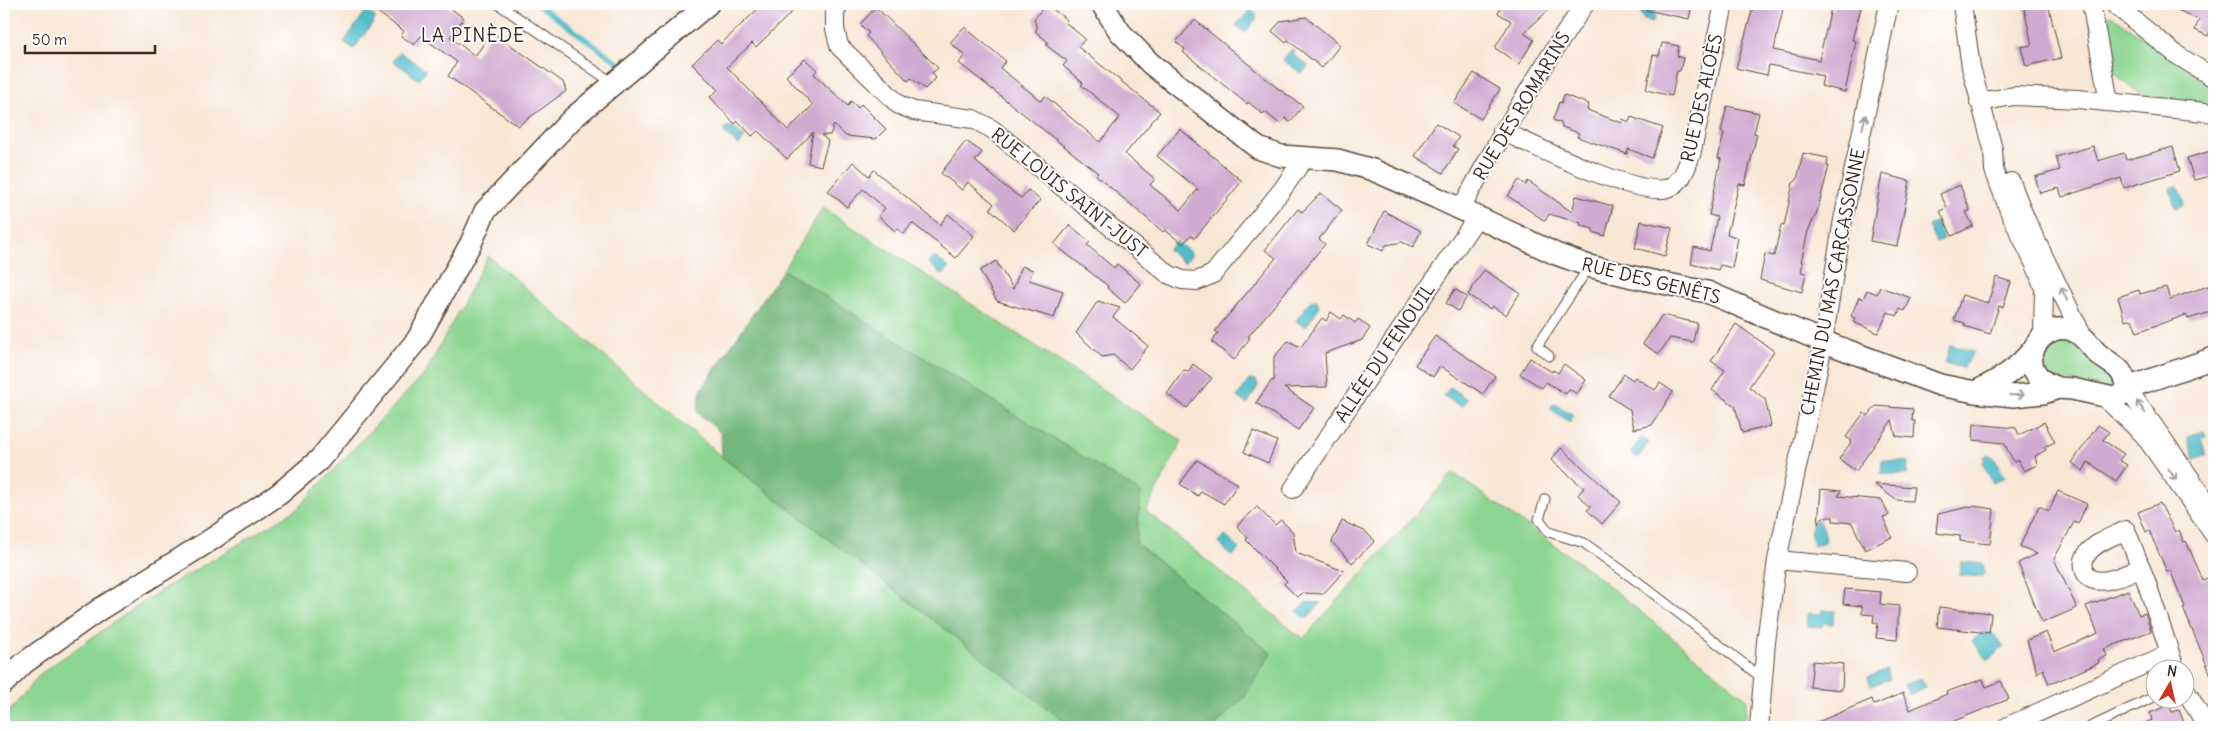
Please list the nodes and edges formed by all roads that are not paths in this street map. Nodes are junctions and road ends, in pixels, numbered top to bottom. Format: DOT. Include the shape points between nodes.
graph roads {
  1 [pos="498,4"];
  2 [pos="708,4"];
  3 [pos="839,4"];
  4 [pos="1102,4"];
  5 [pos="1585,4"];
  6 [pos="1724,4"];
  7 [pos="1889,4"];
  8 [pos="1962,4"];
  9 [pos="2096,4"];
  10 [pos="2114,4"];
  11 [pos="2214,78"];
  12 [pos="614,84"];
  13 [pos="1979,102"];
  14 [pos="2109,102"];
  15 [pos="2214,113"];
  16 [pos="1502,131"];
  17 [pos="1993,149"];
  18 [pos="1305,157"];
  19 [pos="1469,213"];
  20 [pos="1589,266"];
  21 [pos="2084,339"];
  22 [pos="2039,341"];
  23 [pos="1822,342"];
  24 [pos="1549,356"];
  25 [pos="2214,358"];
  26 [pos="2119,367"];
  27 [pos="2179,369"];
  28 [pos="2058,388"];
  29 [pos="2127,388"];
  30 [pos="1974,392"];
  31 [pos="2104,397"];
  32 [pos="1293,488"];
  33 [pos="1545,499"];
  34 [pos="2214,512"];
  35 [pos="2214,535"];
  36 [pos="1777,560"];
  37 [pos="2141,567"];
  38 [pos="1907,572"];
  39 [pos="2170,658"];
  40 [pos="2146,672"];
  41 [pos="1762,678"];
  42 [pos="4,683"];
  43 [pos="2146,701"];
  44 [pos="2196,708"];
  45 [pos="1759,727"];
  46 [pos="2006,727"];
  47 [pos="2090,727"];
  48 [pos="2207,727"];
  1 -- 12 [label="lane"];
  2 -- 12 [label="street"];
  3 -- 18 [label="street, RUE LOUIS SAINT-JUST" via="835,13 839,46 899,105 914,111 973,119 992,129 1168,274 1182,280 1196,281 1214,274"];
  4 -- 18 [label="street, RUE DES GENÊTS" via="1120,32 1151,64 1248,143 1281,156"];
  5 -- 16 [label="street, RUE DES ROMARINS"];
  6 -- 16 [label="street, RUE DES ALOÈS" via="1691,155 1683,177 1667,188 1650,188 1594,173"];
  23 -- 7 [label="street, CHEMIN DU MAS CARCASSONNE, one-way" via="1843,220"];
  8 -- 13 [label="street"];
  9 -- 14 [label="street" via="2092,8"];
  10 -- 11 [label="street" via="2177,54"];
  12 -- 42 [label="street" via="573,118 485,211 471,244 417,340 319,460 279,494 209,542 100,609 24,663"];
  13 -- 14 [label="street" via="2014,96"];
  13 -- 17 [label="street"];
  14 -- 15 [label="street"];
  16 -- 19 [label="street, RUE DES ROMARINS"];
  21 -- 17 [label="street, one-way" via="2026,220 2004,164"];
  17 -- 22 [label="street" via="1994,170 2044,289"];
  18 -- 19 [label="street, RUE DES GENÊTS" via="1338,160 1388,176"];
  19 -- 20 [label="street, RUE DES GENÊTS"];
  19 -- 32 [label="street, ALLÉE DU FENOUIL"];
  20 -- 23 [label="street, RUE DES GENÊTS" via="1707,292"];
  20 -- 24 [label="lane" via="1537,346"];
  21 -- 22 [label="street" via="2068,329 2051,331"];
  21 -- 26 [label="street" via="2096,352"];
  22 -- 28 [label="street" via="2034,372 2042,382"];
  22 -- 30 [label="street" via="2008,375"];
  23 -- 30 [label="street, RUE DES GENÊTS" via="1940,385"];
  23 -- 36 [label="street, CHEMIN DU MAS CARCASSONNE"];
  25 -- 27 [label="street"];
  26 -- 27 [label="street"];
  26 -- 29 [label="street"];
  27 -- 29 [label="street"];
  30 -- 28 [label="street, RUE DES GENÊTS, one-way" via="2014,396"];
  28 -- 31 [label="street" via="2082,390"];
  29 -- 31 [label="street" via="2114,398"];
  34 -- 29 [label="street, one-way"];
  31 -- 35 [label="street, one-way" via="2144,434"];
  33 -- 41 [label="lane" via="1539,519 1549,532 1584,543"];
  36 -- 38 [label="street"];
  36 -- 41 [label="street, CHEMIN DU MAS CARCASSONNE"];
  37 -- 39 [label="street"];
  40 -- 46 [label="street"];
  41 -- 45 [label="street, CHEMIN DU MAS CARCASSONNE"];
  43 -- 47 [label="lane"];
  44 -- 48 [label="street"];
}
